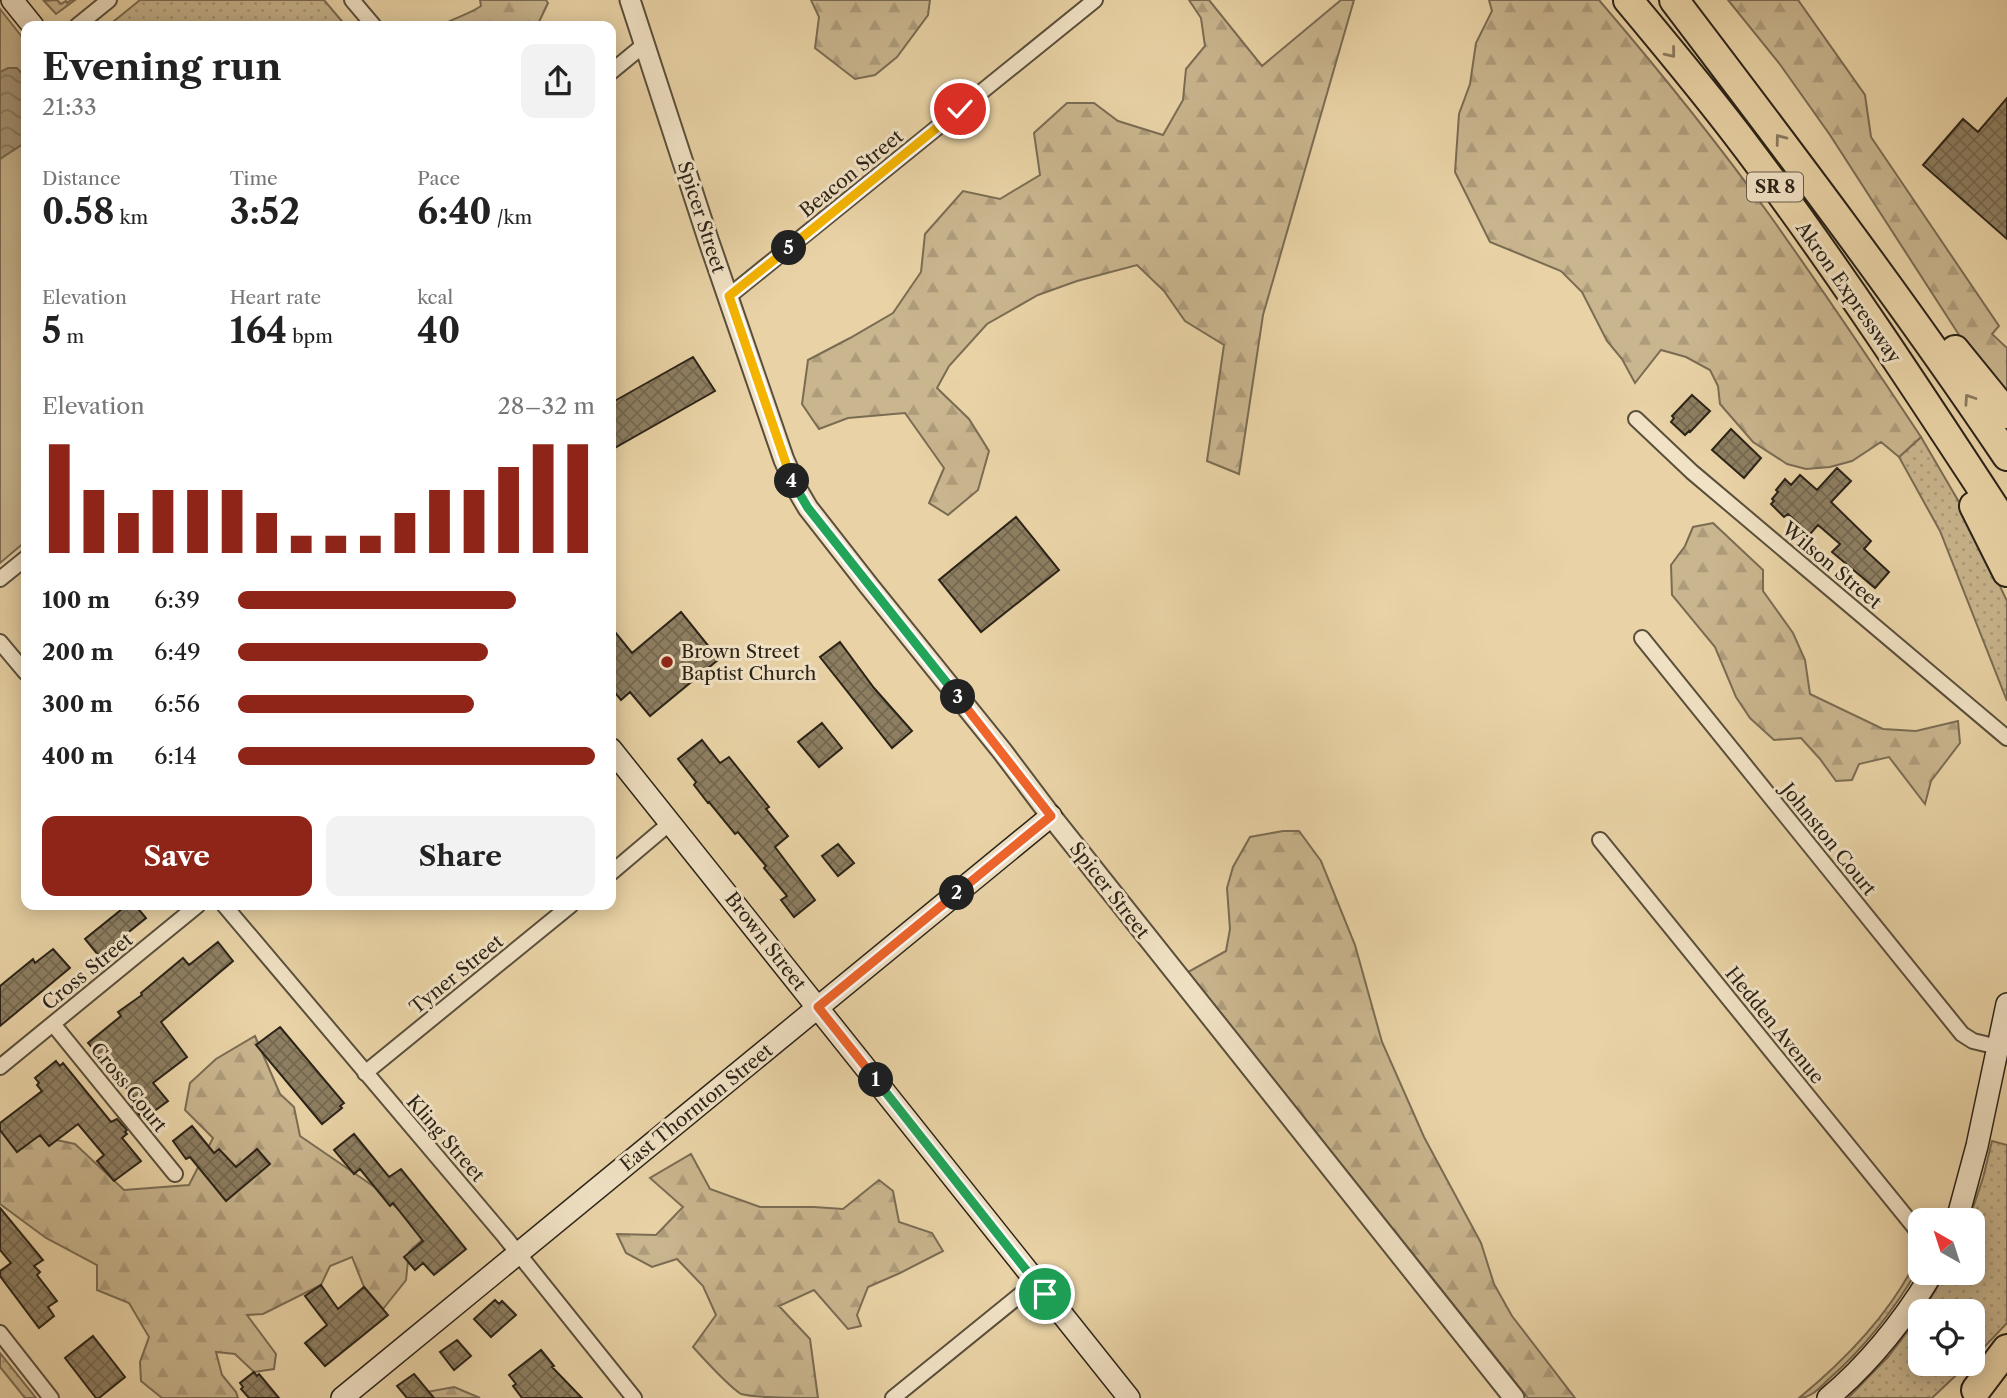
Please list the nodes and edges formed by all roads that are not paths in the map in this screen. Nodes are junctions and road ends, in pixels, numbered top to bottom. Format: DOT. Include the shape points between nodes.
graph roads {
  1 [pos="12,0"];
  2 [pos="109,0"];
  3 [pos="352,0"];
  4 [pos="630,0"];
  5 [pos="1095,0"];
  6 [pos="1628,0"];
  7 [pos="1674,0"];
  8 [pos="29,21"];
  9 [pos="82,21"];
  10 [pos="370,21"];
  11 [pos="645,44"];
  12 [pos="616,68"];
  13 [pos="1821,193"];
  14 [pos="729,296"];
  15 [pos="1911,382"];
  16 [pos="2007,414"];
  17 [pos="1636,419"];
  18 [pos="2007,456"];
  19 [pos="2007,527"];
  20 [pos="21,562"];
  21 [pos="2007,572"];
  22 [pos="0,579"];
  23 [pos="1642,638"];
  24 [pos="0,642"];
  25 [pos="21,667"];
  26 [pos="2007,738"];
  27 [pos="616,754"];
  28 [pos="1051,816"];
  29 [pos="670,823"];
  30 [pos="1601,840"];
  31 [pos="616,869"];
  32 [pos="192,910"];
  33 [pos="229,910"];
  34 [pos="565,910"];
  35 [pos="2007,1004"];
  36 [pos="818,1007"];
  37 [pos="53,1024"];
  38 [pos="1998,1047"];
  39 [pos="0,1067"];
  40 [pos="365,1073"];
  41 [pos="175,1174"];
  42 [pos="1960,1208"];
  43 [pos="1908,1219"];
  44 [pos="518,1253"];
  45 [pos="1036,1282"];
  46 [pos="1924,1285"];
  47 [pos="0,1333"];
  48 [pos="2007,1349"];
  49 [pos="2007,1368"];
  50 [pos="1971,1394"];
  51 [pos="51,1398"];
  52 [pos="342,1398"];
  53 [pos="634,1398"];
  54 [pos="893,1398"];
  55 [pos="1129,1398"];
  56 [pos="1514,1398"];
  57 [pos="1828,1398"];
  1 -- 8 [label="main road"];
  2 -- 9 [label="street"];
  3 -- 10 [label="street"];
  4 -- 11 [label="street, Spicer Street"];
  5 -- 14 [label="street, Beacon Street"];
  6 -- 15 [label="highway, Akron Expressway / SR 8, one-way" via="1749,150"];
  13 -- 7 [label="highway, Akron Expressway / SR 8, one-way"];
  11 -- 12 [label="street"];
  11 -- 14 [label="street, Spicer Street"];
  13 -- 16 [label="highway"];
  18 -- 13 [label="highway, Akron Expressway / SR 8, one-way"];
  14 -- 28 [label="street, Spicer Street" via="798,491"];
  15 -- 19 [label="highway, Akron Expressway / SR 8"];
  15 -- 21 [label="highway"];
  17 -- 26 [label="street, Wilson Street" via="1702,481"];
  20 -- 22 [label="street"];
  23 -- 38 [label="street, Johnston Court" via="1962,1034"];
  24 -- 25 [label="street"];
  27 -- 29 [label="main road, Brown Street"];
  28 -- 36 [label="main road, East Thornton Street"];
  28 -- 56 [label="street, Spicer Street"];
  29 -- 31 [label="street"];
  29 -- 36 [label="main road, Brown Street"];
  30 -- 43 [label="street, Hedden Avenue"];
  32 -- 37 [label="street, Cross Street"];
  33 -- 40 [label="street, Kling Street"];
  34 -- 40 [label="street, Tyner Street"];
  35 -- 38 [label="main road"];
  36 -- 44 [label="main road, East Thornton Street"];
  36 -- 45 [label="main road, Brown Street"];
  37 -- 39 [label="street, Cross Street"];
  37 -- 41 [label="street, Cross Court"];
  38 -- 42 [label="main road"];
  40 -- 44 [label="street, Kling Street"];
  44 -- 52 [label="main road, East Thornton Street"];
  44 -- 53 [label="street, Kling Street"];
  45 -- 54 [label="street"];
  45 -- 55 [label="main road, Brown Street"];
  46 -- 57 [label="main road" via="1880,1348"];
  47 -- 51 [label="street"];
  48 -- 50 [label="highway"];
  49 -- 50 [label="highway"];
}
